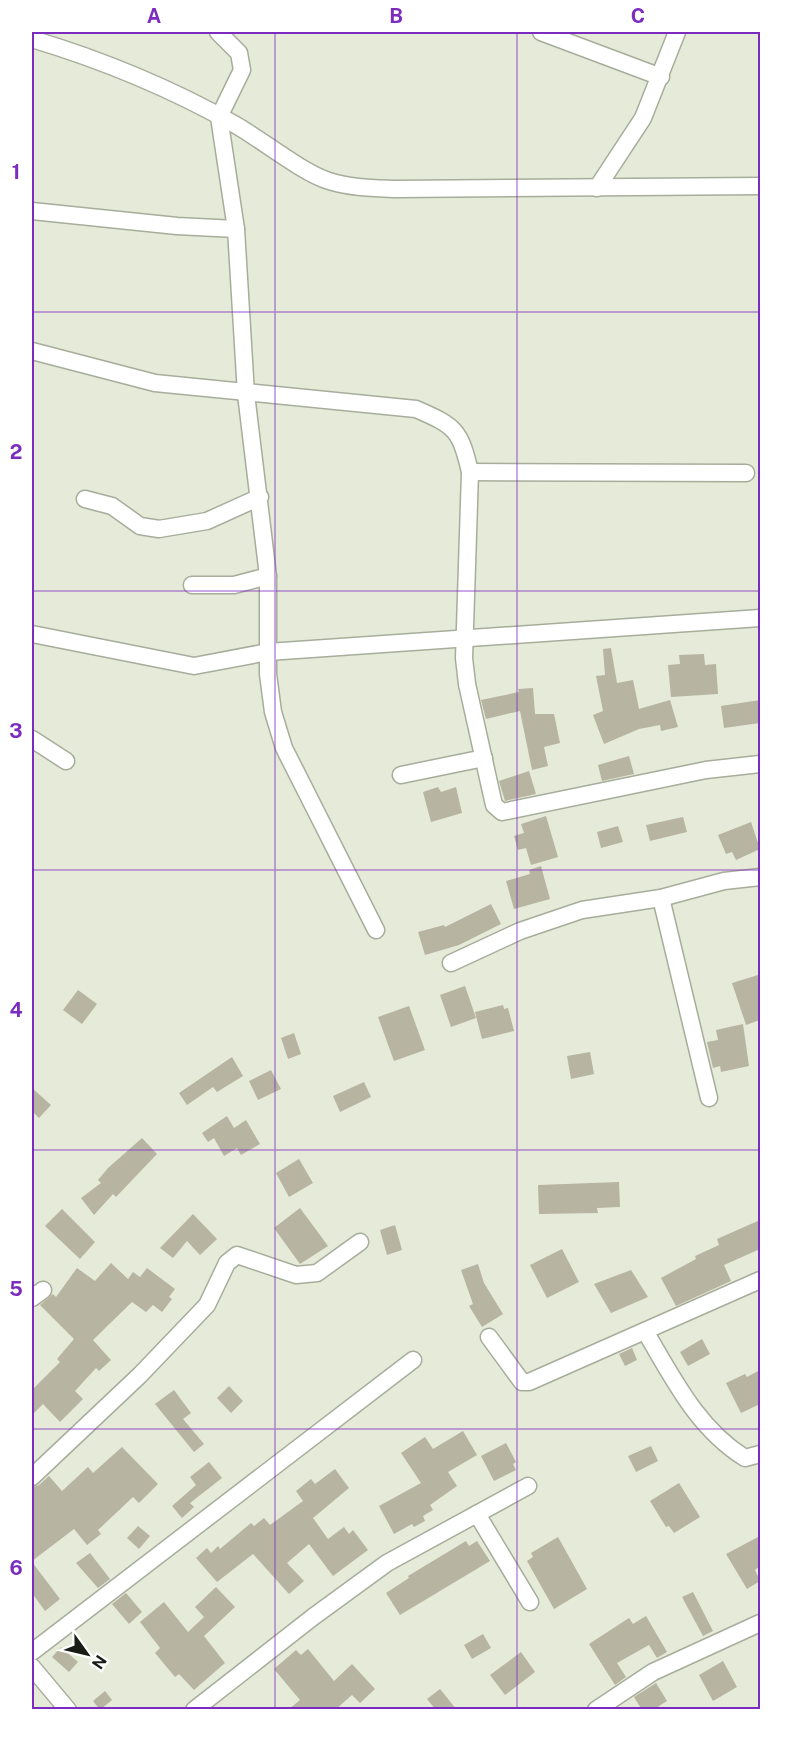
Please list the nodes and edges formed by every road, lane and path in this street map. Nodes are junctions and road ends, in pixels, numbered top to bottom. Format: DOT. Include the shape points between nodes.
graph roads {
  1 [pos="218,32"];
  2 [pos="541,32"];
  3 [pos="677,32"];
  4 [pos="32,39"];
  5 [pos="661,77"];
  6 [pos="219,117"];
  7 [pos="760,186"];
  8 [pos="597,188"];
  9 [pos="32,211"];
  10 [pos="236,229"];
  11 [pos="32,351"];
  12 [pos="246,394"];
  13 [pos="470,472"];
  14 [pos="746,473"];
  15 [pos="260,497"];
  16 [pos="85,499"];
  17 [pos="268,576"];
  18 [pos="192,585"];
  19 [pos="760,618"];
  20 [pos="32,634"];
  21 [pos="465,638"];
  22 [pos="268,652"];
  23 [pos="32,739"];
  24 [pos="484,758"];
  25 [pos="66,760"];
  26 [pos="760,764"];
  27 [pos="401,775"];
  28 [pos="760,877"];
  29 [pos="661,898"];
  30 [pos="376,930"];
  31 [pos="451,963"];
  32 [pos="709,1098"];
  33 [pos="360,1242"];
  34 [pos="760,1280"];
  35 [pos="645,1331"];
  36 [pos="489,1337"];
  37 [pos="413,1359"];
  38 [pos="760,1454"];
  39 [pos="32,1478"];
  40 [pos="528,1486"];
  41 [pos="477,1514"];
  42 [pos="530,1602"];
  43 [pos="760,1623"];
  44 [pos="32,1652"];
  45 [pos="32,1667"];
  46 [pos="68,1710"];
  47 [pos="194,1710"];
  48 [pos="596,1710"];
  1 -- 6 [label="street" via="238,53 242,70"];
  2 -- 5 [label="street"];
  3 -- 5 [label="street"];
  4 -- 6 [label="street" via="141,78"];
  5 -- 8 [label="street" via="643,118"];
  6 -- 8 [label="street" via="326,180 354,187"];
  6 -- 10 [label="street"];
  7 -- 8 [label="street"];
  9 -- 10 [label="street"];
  10 -- 12 [label="street"];
  11 -- 12 [label="street" via="155,383"];
  12 -- 13 [label="street" via="416,409 449,424 464,444"];
  12 -- 15 [label="street"];
  13 -- 14 [label="street"];
  13 -- 21 [label="street"];
  15 -- 16 [label="street" via="207,521 159,529 140,526 112,506"];
  15 -- 17 [label="street"];
  17 -- 18 [label="street" via="234,585"];
  17 -- 22 [label="street"];
  19 -- 21 [label="street"];
  20 -- 22 [label="street" via="194,666"];
  21 -- 22 [label="street"];
  21 -- 24 [label="street" via="466,684"];
  22 -- 30 [label="street" via="273,712 284,748"];
  23 -- 25 [label="street"];
  24 -- 26 [label="street" via="494,805 502,812 706,770"];
  24 -- 27 [label="street"];
  28 -- 29 [label="street" via="724,881"];
  29 -- 31 [label="street" via="582,910 520,931"];
  29 -- 32 [label="street"];
  33 -- 39 [label="street" via="317,1273 296,1275 237,1255 226,1263 207,1305"];
  34 -- 35 [label="street"];
  35 -- 36 [label="street" via="529,1382 522,1382"];
  35 -- 38 [label="street" via="706,1426 745,1458"];
  37 -- 44 [label="street"];
  40 -- 41 [label="street"];
  41 -- 42 [label="street"];
  41 -- 47 [label="street" via="387,1563"];
  43 -- 48 [label="street" via="653,1672"];
  45 -- 46 [label="street"];
}
